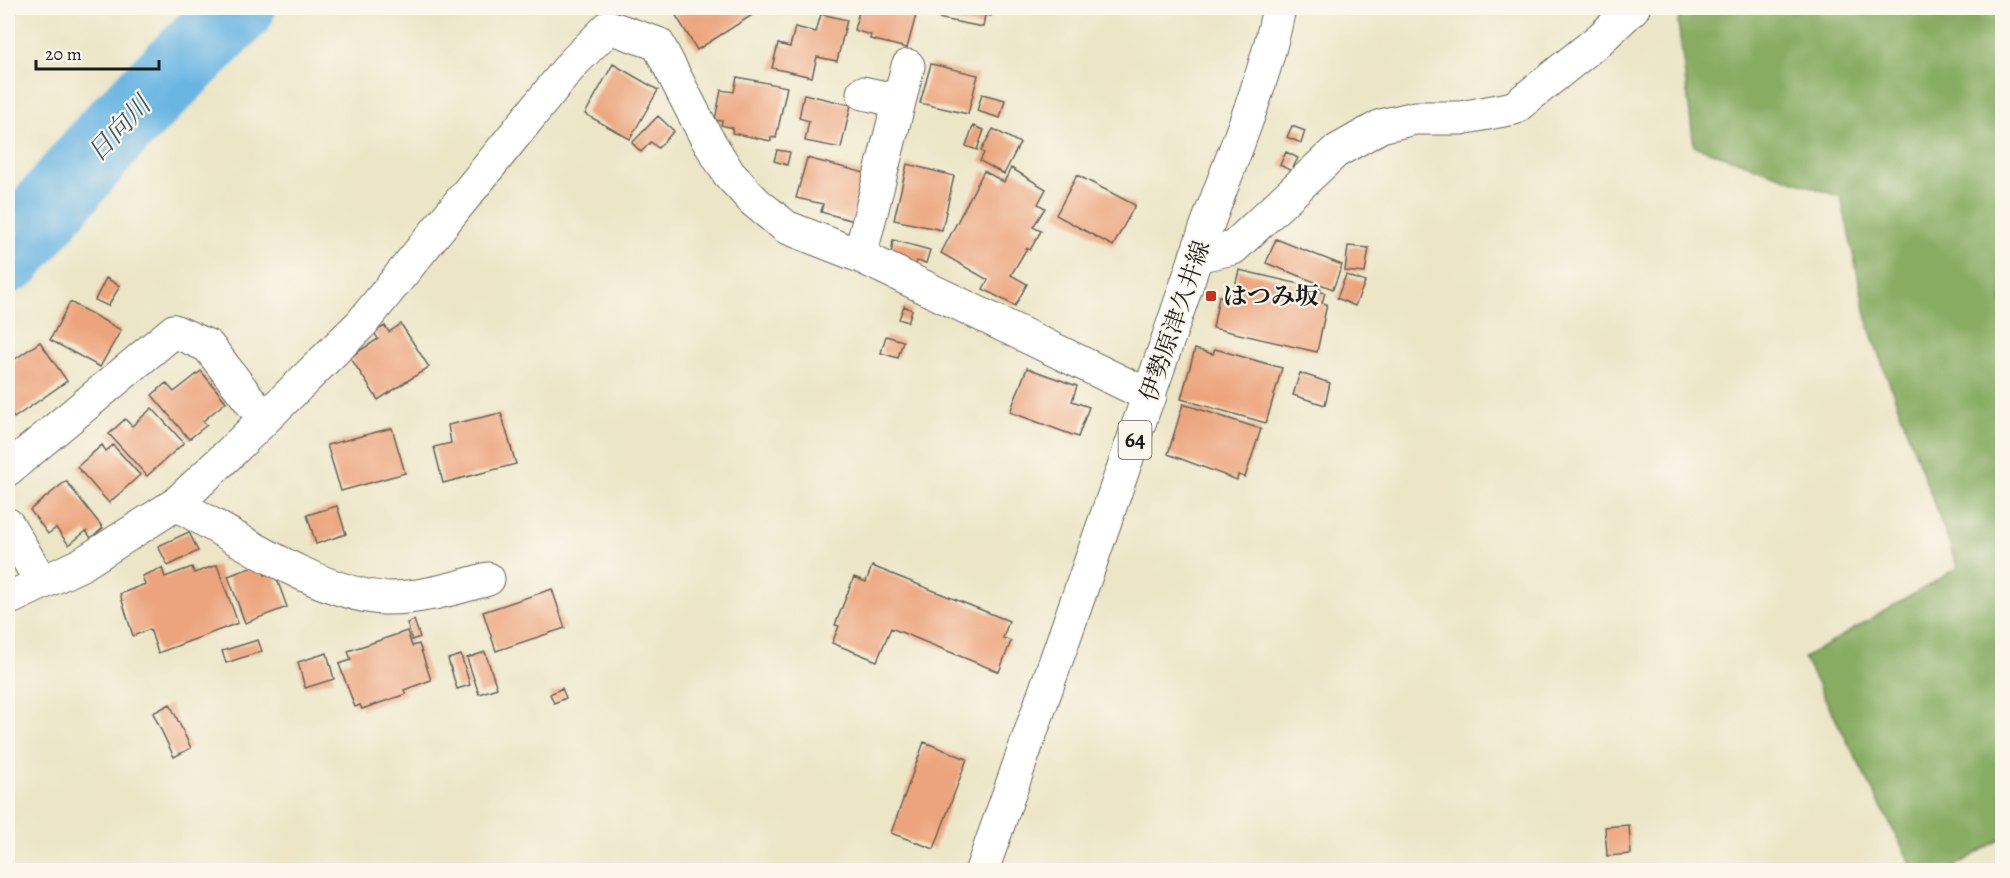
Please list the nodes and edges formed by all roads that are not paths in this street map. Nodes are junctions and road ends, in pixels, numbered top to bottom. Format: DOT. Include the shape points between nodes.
graph roads {
  1 [pos="1279,8"];
  2 [pos="1633,8"];
  3 [pos="908,66"];
  4 [pos="863,93"];
  5 [pos="900,101"];
  6 [pos="860,256"];
  7 [pos="1196,256"];
  8 [pos="1150,396"];
  9 [pos="264,419"];
  10 [pos="8,469"];
  11 [pos="176,504"];
  12 [pos="8,525"];
  13 [pos="488,579"];
  14 [pos="42,583"];
  15 [pos="8,599"];
  16 [pos="982,870"];
  1 -- 7 [label="street, 伊勢原津久井線 / 64" via="1270,53"];
  2 -- 7 [label="street" via="1514,108 1461,118 1415,118 1381,126 1335,152 1233,248"];
  3 -- 5 [label="street"];
  4 -- 5 [label="street"];
  5 -- 6 [label="street"];
  6 -- 8 [label="street"];
  6 -- 9 [label="street" via="786,227 755,202 717,156 658,44 609,27 573,63 361,324"];
  7 -- 8 [label="street, 伊勢原津久井線 / 64"];
  8 -- 16 [label="street, 伊勢原津久井線 / 64"];
  9 -- 10 [label="street" via="208,346 174,331"];
  9 -- 11 [label="street"];
  11 -- 13 [label="street" via="342,591 384,598 417,597"];
  11 -- 14 [label="street" via="82,564"];
  12 -- 14 [label="street"];
  14 -- 15 [label="street"];
}
